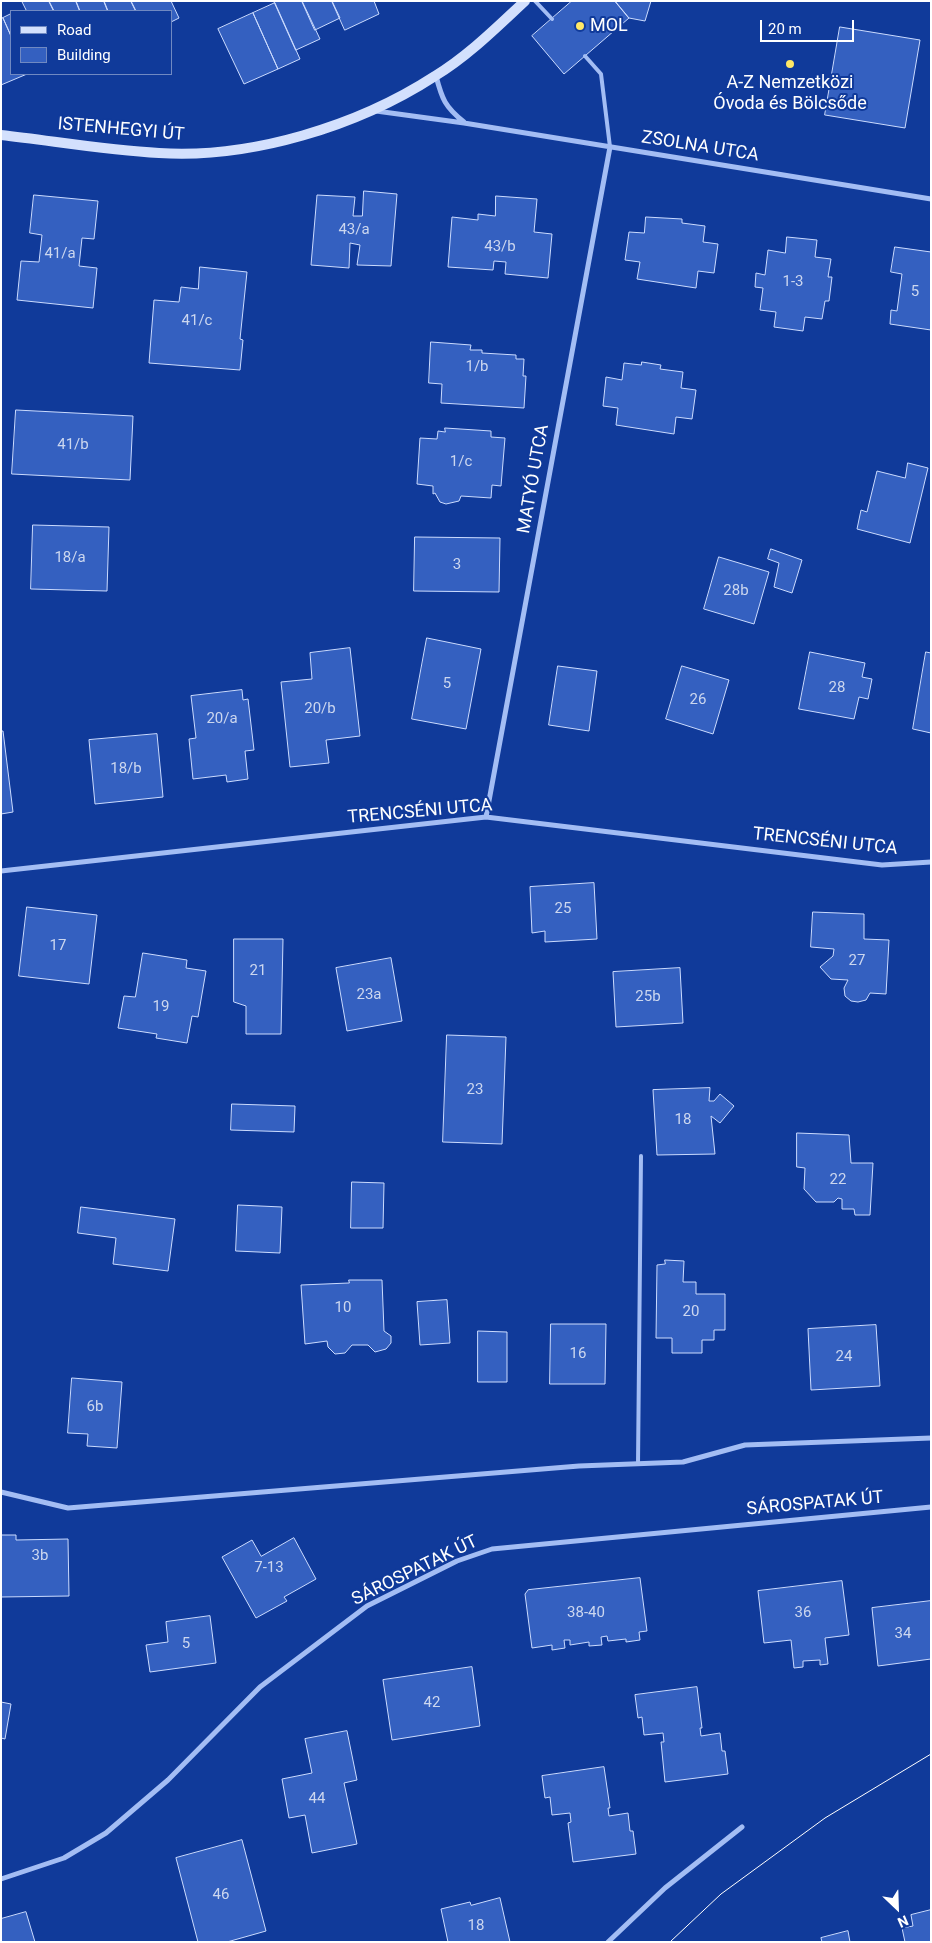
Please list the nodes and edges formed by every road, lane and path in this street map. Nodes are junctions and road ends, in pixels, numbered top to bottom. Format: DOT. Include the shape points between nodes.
graph roads {
  1 [pos="525,1"];
  2 [pos="536,1"];
  3 [pos="552,19"];
  4 [pos="585,56"];
  5 [pos="436,76"];
  6 [pos="372,110"];
  7 [pos="464,123"];
  8 [pos="1,134"];
  9 [pos="610,147"];
  10 [pos="931,198"];
  11 [pos="486,817"];
  12 [pos="931,862"];
  13 [pos="1,871"];
  14 [pos="640,1156"];
  15 [pos="931,1438"];
  16 [pos="638,1464"];
  17 [pos="1,1492"];
  18 [pos="931,1507"];
  19 [pos="742,1827"];
  20 [pos="1,1879"];
  21 [pos="608,1942"];
  1 -- 5 [label="street, ISTENHEGYI ÚT"];
  2 -- 3 [label="lane"];
  4 -- 9 [label="lane" via="601,74"];
  5 -- 6 [label="street, ISTENHEGYI ÚT"];
  5 -- 7 [label="street" via="440,94 449,111"];
  6 -- 7 [label="street, ZSOLNA UTCA"];
  6 -- 8 [label="street, ISTENHEGYI ÚT" via="322,129 217,152 160,153"];
  7 -- 9 [label="street, ZSOLNA UTCA"];
  9 -- 10 [label="street, ZSOLNA UTCA"];
  9 -- 11 [label="street, MATYÓ UTCA"];
  11 -- 12 [label="street, TRENCSÉNI UTCA" via="882,865"];
  11 -- 13 [label="street, TRENCSÉNI UTCA"];
  14 -- 16 [label="lane"];
  15 -- 16 [label="street" via="745,1444 684,1462"];
  16 -- 17 [label="street" via="579,1466 68,1508"];
  18 -- 20 [label="street, SÁROSPATAK ÚT" via="492,1549 457,1561 366,1606 268,1682 168,1780 106,1833 64,1858"];
  19 -- 21 [label="street" via="665,1888"];
}
